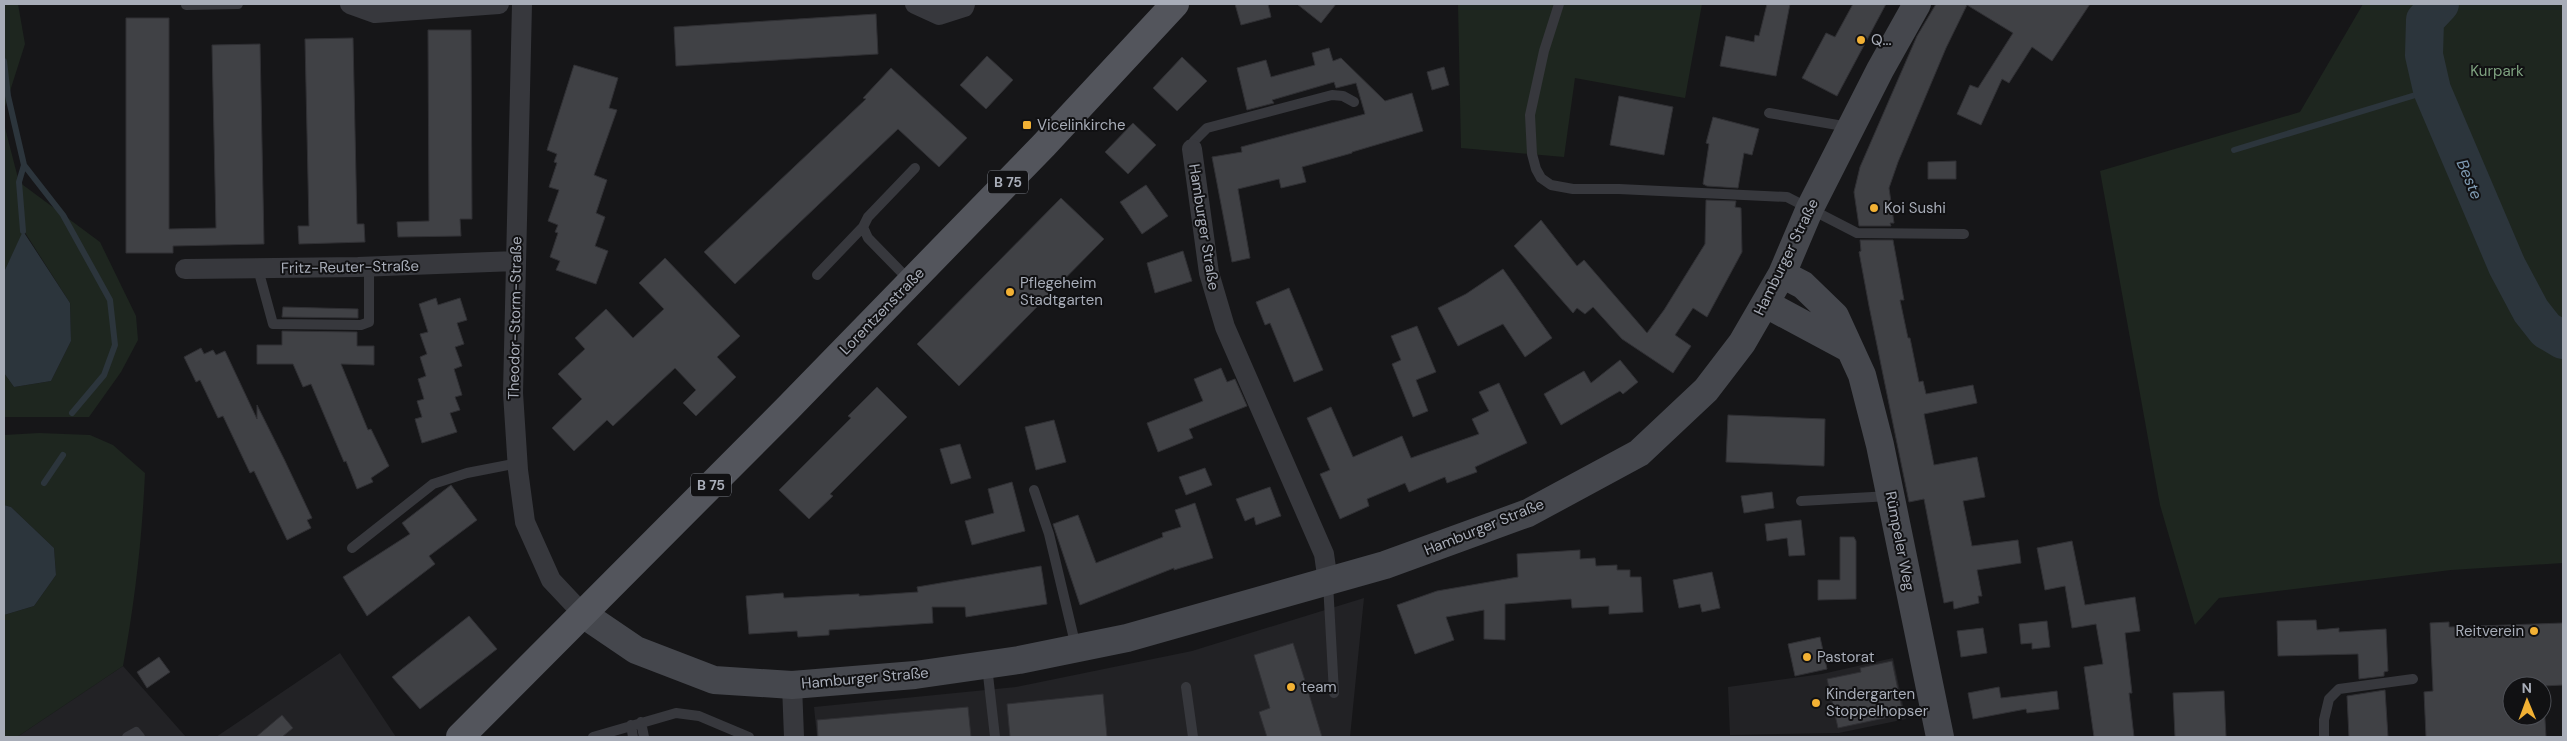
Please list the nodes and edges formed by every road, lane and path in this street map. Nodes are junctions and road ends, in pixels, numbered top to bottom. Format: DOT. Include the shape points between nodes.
graph roads {
  1 [pos="238,4"];
  2 [pos="350,4"];
  3 [pos="499,4"];
  4 [pos="522,4"];
  5 [pos="916,4"];
  6 [pos="965,4"];
  7 [pos="1175,4"];
  8 [pos="1559,4"];
  9 [pos="1917,4"];
  10 [pos="186,5"];
  11 [pos="1354,102"];
  12 [pos="1769,113"];
  13 [pos="1850,128"];
  14 [pos="1192,149"];
  15 [pos="915,168"];
  16 [pos="1810,208"];
  17 [pos="863,227"];
  18 [pos="1964,234"];
  19 [pos="514,261"];
  20 [pos="369,267"];
  21 [pos="258,268"];
  22 [pos="185,270"];
  23 [pos="1782,274"];
  24 [pos="818,275"];
  25 [pos="910,282"];
  26 [pos="1766,304"];
  27 [pos="1848,348"];
  28 [pos="518,463"];
  29 [pos="1034,490"];
  30 [pos="1891,496"];
  31 [pos="1801,501"];
  32 [pos="352,548"];
  33 [pos="1328,582"];
  34 [pos="583,614"];
  35 [pos="1076,648"];
  36 [pos="987,665"];
  37 [pos="2414,678"];
  38 [pos="792,685"];
  39 [pos="1186,687"];
  40 [pos="1334,693"];
  41 [pos="636,723"];
  42 [pos="127,737"];
  43 [pos="140,737"];
  44 [pos="460,737"];
  45 [pos="594,737"];
  46 [pos="633,737"];
  47 [pos="644,737"];
  48 [pos="749,737"];
  49 [pos="794,737"];
  50 [pos="995,737"];
  51 [pos="1193,737"];
  52 [pos="1940,737"];
  53 [pos="2324,737"];
  1 -- 10 [label="lane"];
  2 -- 3 [label="street" via="375,12"];
  4 -- 19 [label="street, Theodor-Storm-Straße"];
  5 -- 6 [label="street" via="939,15"];
  7 -- 25 [label="main road, Lorentzenstraße / B 75"];
  8 -- 16 [label="lane" via="1544,51 1530,115 1532,154 1541,178 1551,185 1573,189 1787,197"];
  9 -- 13 [label="street, Hamburger Straße"];
  11 -- 14 [label="lane" via="1332,94 1207,128 1194,141"];
  12 -- 13 [label="lane"];
  13 -- 16 [label="street, Hamburger Straße"];
  14 -- 33 [label="street, Hamburger Straße" via="1209,272 1224,327 1324,554"];
  15 -- 17 [label="lane" via="868,217"];
  16 -- 18 [label="lane" via="1858,233"];
  16 -- 23 [label="street, Hamburger Straße"];
  17 -- 24 [label="lane"];
  17 -- 25 [label="lane" via="868,238"];
  19 -- 20 [label="street, Fritz-Reuter-Straße"];
  19 -- 28 [label="street, Theodor-Storm-Straße" via="513,393"];
  20 -- 21 [label="street, Fritz-Reuter-Straße"];
  20 -- 21 [label="lane" via="369,322 361,325 273,324"];
  21 -- 22 [label="street, Fritz-Reuter-Straße"];
  23 -- 26 [label="street, Hamburger Straße"];
  23 -- 27 [label="street, Rümpeler Weg" via="1803,285 1835,316"];
  25 -- 34 [label="main road, Lorentzenstraße / B 75"];
  26 -- 27 [label="street"];
  26 -- 33 [label="street, Hamburger Straße" via="1742,343 1706,390 1639,453 1528,513 1412,556"];
  27 -- 30 [label="street, Rümpeler Weg" via="1862,375"];
  28 -- 32 [label="lane" via="467,473 433,484"];
  28 -- 34 [label="street, Theodor-Storm-Straße" via="524,522 551,580"];
  29 -- 35 [label="lane" via="1049,534"];
  30 -- 31 [label="lane"];
  30 -- 52 [label="street, Rümpeler Weg"];
  33 -- 35 [label="street, Hamburger Straße" via="1136,636"];
  33 -- 40 [label="lane"];
  34 -- 38 [label="street, Hamburger Straße" via="636,650 714,680"];
  34 -- 44 [label="main road, B 75"];
  35 -- 36 [label="street, Hamburger Straße"];
  36 -- 38 [label="street, Hamburger Straße"];
  36 -- 50 [label="lane"];
  37 -- 53 [label="lane" via="2339,689 2329,699"];
  38 -- 49 [label="street"];
  39 -- 51 [label="lane"];
  41 -- 45 [label="lane"];
  41 -- 46 [label="lane"];
  41 -- 47 [label="lane"];
  41 -- 48 [label="lane" via="676,713 699,716"];
  42 -- 43 [label="lane" via="136,732"];
}
